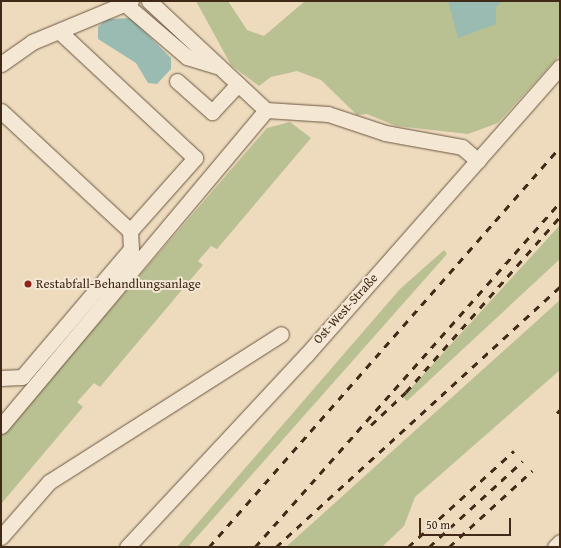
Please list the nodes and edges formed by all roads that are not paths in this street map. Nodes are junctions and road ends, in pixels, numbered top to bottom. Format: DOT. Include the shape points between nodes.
graph roads {
  1 [pos="149,1"];
  2 [pos="128,2"];
  3 [pos="60,32"];
  4 [pos="1,64"];
  5 [pos="560,67"];
  6 [pos="220,68"];
  7 [pos="177,81"];
  8 [pos="238,84"];
  9 [pos="266,110"];
  10 [pos="1,111"];
  11 [pos="478,161"];
  12 [pos="130,230"];
  13 [pos="281,334"];
  14 [pos="1,378"];
  15 [pos="1,426"];
  16 [pos="1,537"];
  17 [pos="560,542"];
  18 [pos="126,547"];
  19 [pos="555,547"];
  1 -- 6 [label="street"];
  2 -- 3 [label="street"];
  2 -- 6 [label="street" via="187,57"];
  3 -- 4 [label="street" via="32,42"];
  3 -- 12 [label="street" via="195,158"];
  5 -- 11 [label="street, Ost-West-Straße"];
  6 -- 8 [label="street"];
  7 -- 8 [label="street" via="212,112"];
  8 -- 9 [label="street"];
  9 -- 11 [label="street" via="328,114 385,134 462,147"];
  9 -- 15 [label="street"];
  10 -- 12 [label="street"];
  11 -- 18 [label="street, Ost-West-Straße" via="288,375"];
  12 -- 14 [label="street" via="131,249 22,377"];
  13 -- 16 [label="street" via="49,482"];
  17 -- 19 [label="street"];
}
